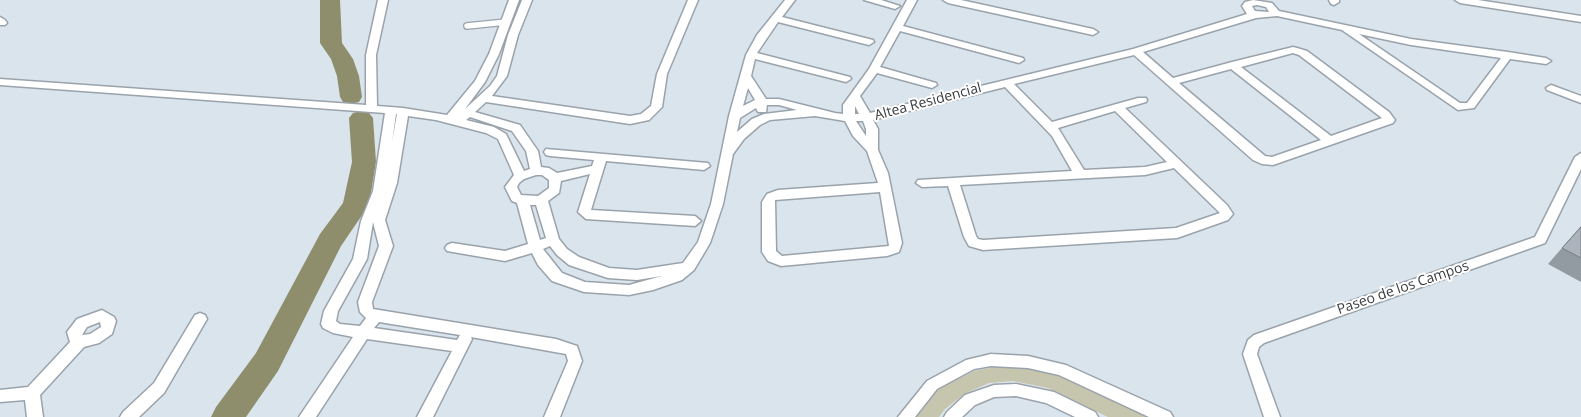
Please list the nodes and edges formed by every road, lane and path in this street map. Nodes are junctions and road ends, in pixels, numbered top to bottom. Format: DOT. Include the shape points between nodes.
graph roads {
  1 [pos="383,0"];
  2 [pos="514,0"];
  3 [pos="527,0"];
  4 [pos="693,0"];
  5 [pos="790,0"];
  6 [pos="869,0"];
  7 [pos="912,0"];
  8 [pos="948,0"];
  9 [pos="1460,0"];
  10 [pos="895,6"];
  11 [pos="776,18"];
  12 [pos="1581,19"];
  13 [pos="506,22"];
  14 [pos="467,26"];
  15 [pos="898,28"];
  16 [pos="1344,28"];
  17 [pos="1093,32"];
  18 [pos="513,35"];
  19 [pos="501,36"];
  20 [pos="869,42"];
  21 [pos="1136,51"];
  22 [pos="752,55"];
  23 [pos="1508,56"];
  24 [pos="1019,60"];
  25 [pos="1546,61"];
  26 [pos="1232,65"];
  27 [pos="874,69"];
  28 [pos="746,77"];
  29 [pos="846,79"];
  30 [pos="0,82"];
  31 [pos="1006,82"];
  32 [pos="1171,82"];
  33 [pos="932,85"];
  34 [pos="1551,88"];
  35 [pos="484,98"];
  36 [pos="856,98"];
  37 [pos="1142,100"];
  38 [pos="1581,100"];
  39 [pos="761,102"];
  40 [pos="1117,108"];
  41 [pos="372,109"];
  42 [pos="397,110"];
  43 [pos="815,112"];
  44 [pos="735,116"];
  45 [pos="458,117"];
  46 [pos="849,118"];
  47 [pos="866,118"];
  48 [pos="756,122"];
  49 [pos="1051,126"];
  50 [pos="1330,141"];
  51 [pos="872,150"];
  52 [pos="550,152"];
  53 [pos="727,154"];
  54 [pos="601,157"];
  55 [pos="1581,157"];
  56 [pos="1174,164"];
  57 [pos="704,166"];
  58 [pos="596,169"];
  59 [pos="536,171"];
  60 [pos="1080,174"];
  61 [pos="520,176"];
  62 [pos="555,178"];
  63 [pos="953,182"];
  64 [pos="922,183"];
  65 [pos="884,187"];
  66 [pos="541,200"];
  67 [pos="523,201"];
  68 [pos="695,221"];
  69 [pos="553,240"];
  70 [pos="535,247"];
  71 [pos="452,248"];
  72 [pos="689,266"];
  73 [pos="375,316"];
  74 [pos="200,319"];
  75 [pos="363,331"];
  76 [pos="469,331"];
  77 [pos="80,342"];
  78 [pos="461,346"];
  79 [pos="32,393"];
  80 [pos="0,396"];
  81 [pos="35,417"];
  82 [pos="128,417"];
  83 [pos="307,417"];
  84 [pos="425,417"];
  85 [pos="552,417"];
  86 [pos="906,417"];
  87 [pos="952,417"];
  88 [pos="1090,417"];
  89 [pos="1165,417"];
  90 [pos="1272,417"];
  1 -- 41 [label="street" via="371,56"];
  2 -- 13 [label="street"];
  3 -- 18 [label="street"];
  4 -- 35 [label="street" via="662,74 656,107 645,117 630,120"];
  5 -- 11 [label="street"];
  6 -- 10 [label="street"];
  7 -- 15 [label="street"];
  8 -- 17 [label="street"];
  9 -- 12 [label="street"];
  11 -- 20 [label="street"];
  11 -- 22 [label="street" via="760,38"];
  13 -- 14 [label="lane"];
  13 -- 19 [label="street"];
  15 -- 24 [label="street"];
  15 -- 27 [label="street"];
  16 -- 21 [label="street, Altea Residencial" via="1275,13 1263,3 1248,4 1248,10 1256,15"];
  16 -- 23 [label="street"];
  16 -- 23 [label="street" via="1458,107 1470,106"];
  18 -- 19 [label="street"];
  18 -- 35 [label="street" via="502,76"];
  19 -- 45 [label="street" via="480,82"];
  21 -- 31 [label="street, Altea Residencial"];
  21 -- 32 [label="street"];
  22 -- 28 [label="street"];
  22 -- 29 [label="street"];
  23 -- 25 [label="street"];
  26 -- 32 [label="street"];
  26 -- 50 [label="street"];
  26 -- 50 [label="street" via="1289,50 1299,51 1388,117 1386,122"];
  27 -- 33 [label="street"];
  27 -- 36 [label="street"];
  28 -- 39 [label="street"];
  28 -- 44 [label="street"];
  30 -- 41 [label="street"];
  31 -- 47 [label="street, Altea Residencial"];
  31 -- 49 [label="street"];
  32 -- 50 [label="street" via="1262,160 1273,161"];
  34 -- 38 [label="street"];
  35 -- 45 [label="street"];
  36 -- 46 [label="street" via="849,105"];
  36 -- 47 [label="street"];
  37 -- 40 [label="street"];
  39 -- 43 [label="street" via="792,104"];
  39 -- 44 [label="street"];
  39 -- 48 [label="street"];
  40 -- 49 [label="street"];
  40 -- 56 [label="street"];
  41 -- 42 [label="street"];
  42 -- 45 [label="street"];
  42 -- 73 [label="street" via="391,183 379,220 386,246 366,302 367,312"];
  42 -- 75 [label="street" via="360,259 331,311 328,324 338,329"];
  43 -- 46 [label="street, Altea Residencial"];
  43 -- 48 [label="street, Altea Residencial" via="781,114"];
  44 -- 53 [label="street"];
  45 -- 59 [label="street" via="502,122 516,128 532,151"];
  45 -- 61 [label="street" via="502,137"];
  46 -- 47 [label="street, Altea Residencial"];
  46 -- 51 [label="street"];
  47 -- 51 [label="street" via="872,130"];
  48 -- 53 [label="street, Altea Residencial"];
  49 -- 60 [label="street"];
  51 -- 65 [label="street"];
  52 -- 54 [label="street"];
  53 -- 72 [label="street, Altea Residencial" via="717,204 704,243"];
  54 -- 57 [label="street"];
  54 -- 58 [label="street"];
  55 -- 90 [label="street, Paseo de los Campos" via="1540,240 1259,339 1253,344 1250,354"];
  56 -- 60 [label="street" via="1145,171"];
  56 -- 63 [label="street" via="1222,208 1227,214 1224,218 1177,233 984,246 974,243 970,237"];
  58 -- 62 [label="street"];
  58 -- 68 [label="street" via="584,212 590,216"];
  59 -- 61 [label="street"];
  59 -- 62 [label="street" via="544,171"];
  60 -- 63 [label="street"];
  61 -- 67 [label="street" via="511,187 516,198"];
  62 -- 66 [label="street" via="555,190"];
  63 -- 64 [label="street"];
  65 -- 65 [label="street" via="771,197 768,202 769,252 773,258 791,260 894,248 896,243"];
  66 -- 67 [label="street"];
  66 -- 69 [label="street"];
  67 -- 70 [label="street, Altea Residencial"];
  69 -- 70 [label="street"];
  69 -- 72 [label="street" via="574,262 608,273 637,275"];
  70 -- 71 [label="street" via="505,256"];
  70 -- 72 [label="street, Altea Residencial" via="557,277 584,288 629,290 653,285 677,276"];
  73 -- 75 [label="street"];
  73 -- 76 [label="street"];
  74 -- 82 [label="street" via="158,388"];
  75 -- 78 [label="street"];
  75 -- 83 [label="street"];
  76 -- 78 [label="street"];
  76 -- 85 [label="street" via="572,350 575,361"];
  77 -- 79 [label="street"];
  78 -- 84 [label="street"];
  79 -- 80 [label="street"];
  79 -- 81 [label="street"];
  86 -- 89 [label="street" via="932,385 956,371 971,364 1009,360 1044,364 1077,375"];
  87 -- 88 [label="street" via="970,400 994,391 1016,390 1049,396"];
}
